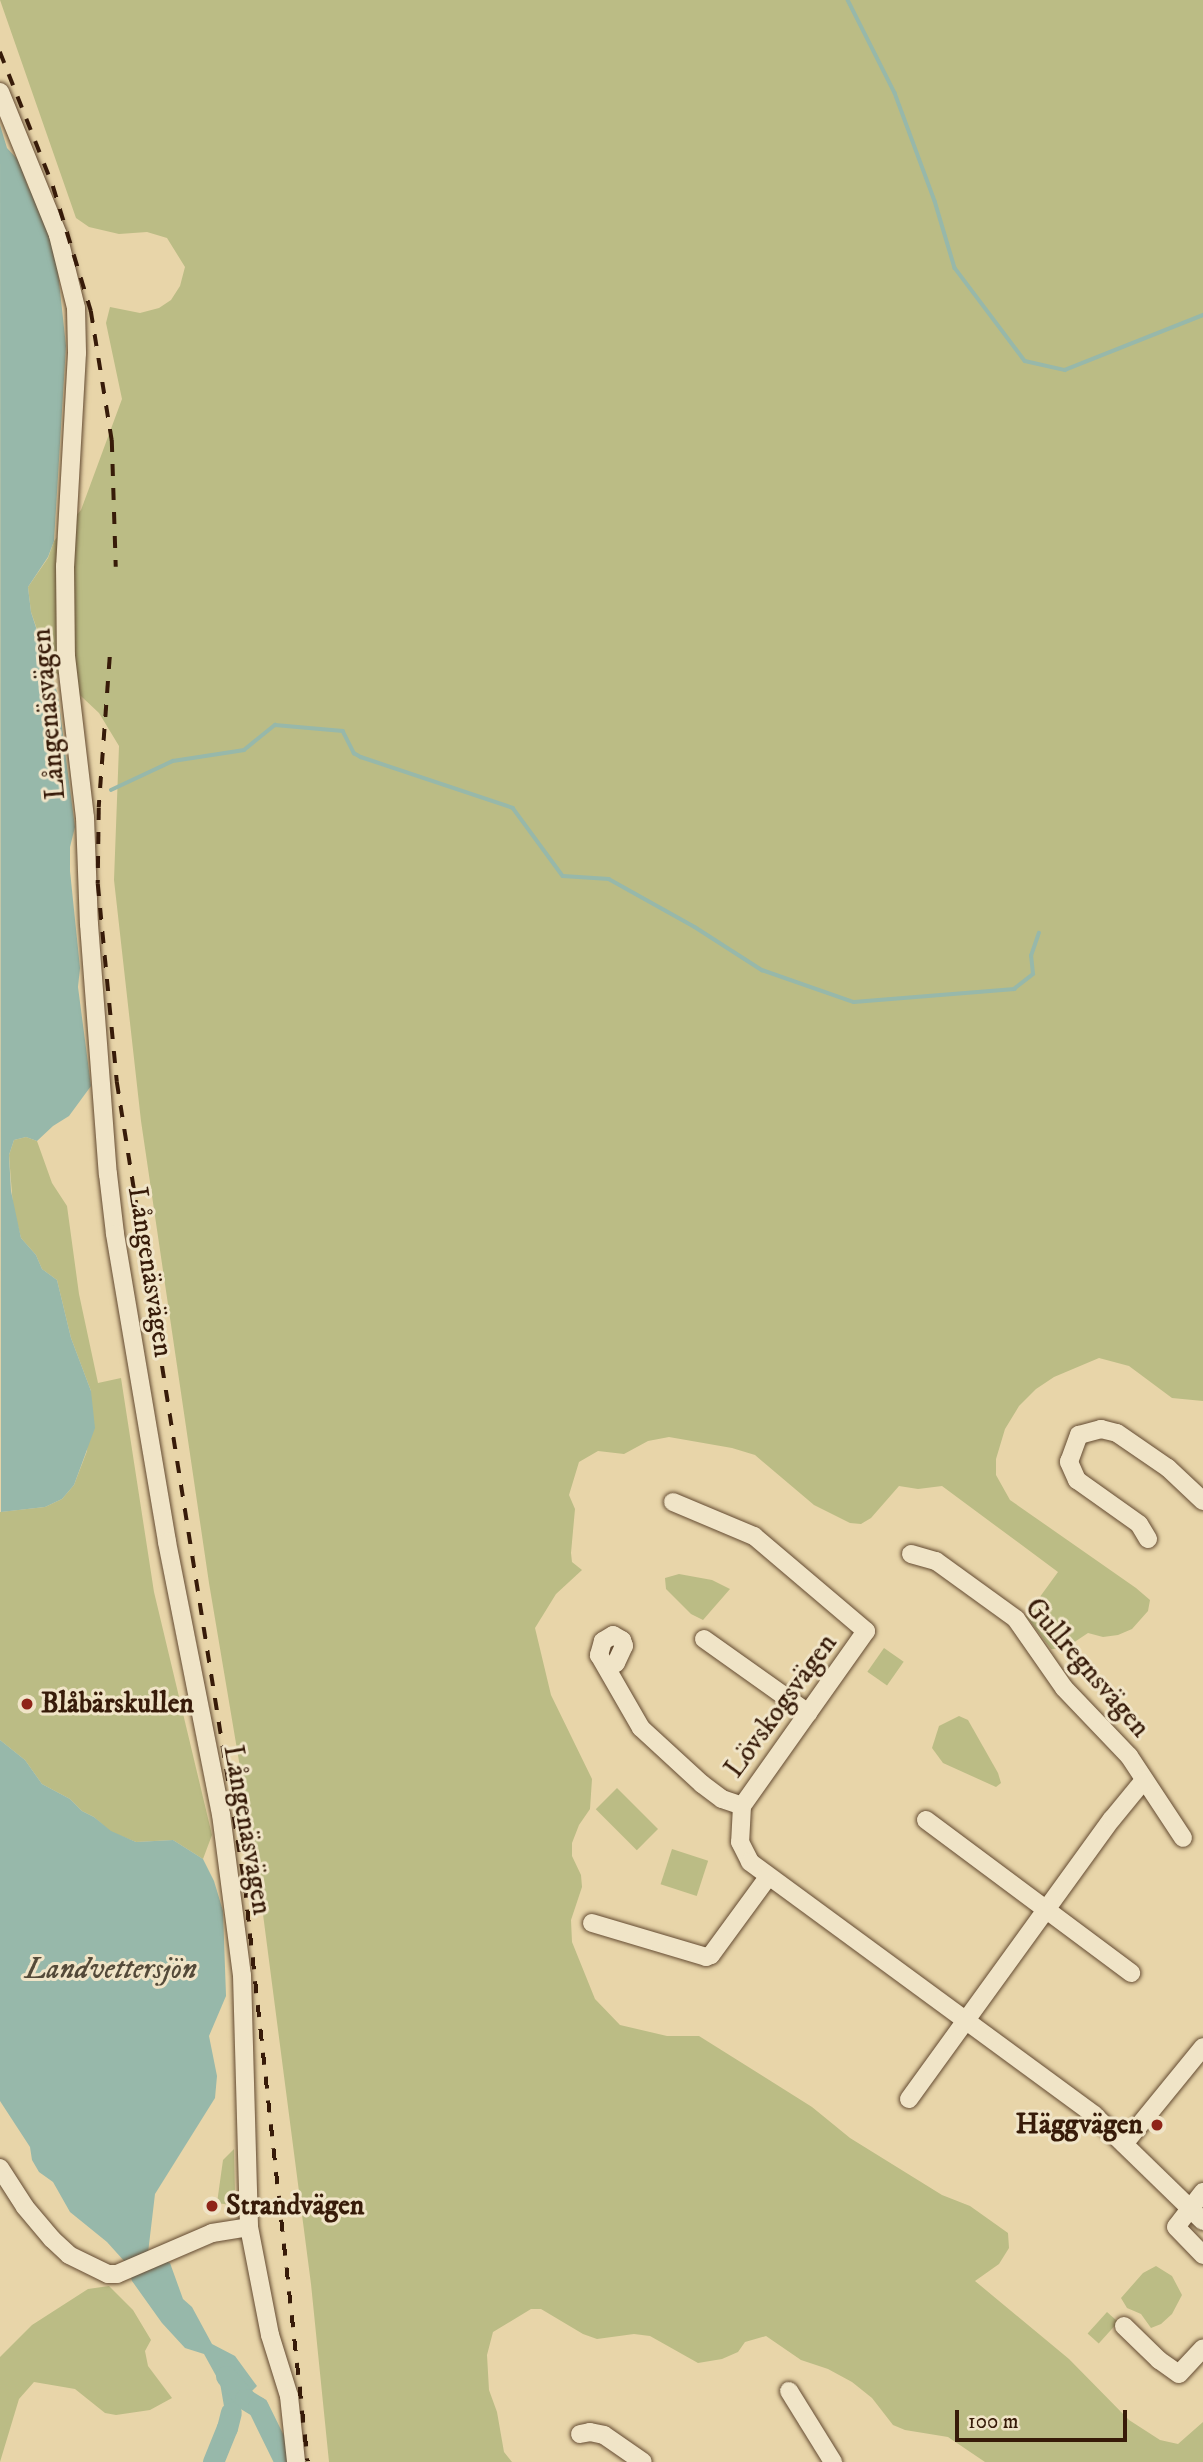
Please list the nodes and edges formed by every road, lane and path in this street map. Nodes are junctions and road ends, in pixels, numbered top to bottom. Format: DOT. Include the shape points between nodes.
graph roads {
  1 [pos="0,92"];
  2 [pos="1203,1501"];
  3 [pos="673,1502"];
  4 [pos="1148,1539"];
  5 [pos="912,1554"];
  6 [pos="704,1639"];
  7 [pos="609,1667"];
  8 [pos="807,1713"];
  9 [pos="1144,1780"];
  10 [pos="742,1806"];
  11 [pos="926,1820"];
  12 [pos="1183,1838"];
  13 [pos="768,1877"];
  14 [pos="1048,1909"];
  15 [pos="592,1923"];
  16 [pos="1131,1973"];
  17 [pos="966,2018"];
  18 [pos="1203,2047"];
  19 [pos="909,2099"];
  20 [pos="1124,2144"];
  21 [pos="0,2168"];
  22 [pos="1203,2192"];
  23 [pos="1196,2215"];
  24 [pos="249,2227"];
  25 [pos="1203,2255"];
  26 [pos="1124,2326"];
  27 [pos="1203,2348"];
  28 [pos="789,2391"];
  29 [pos="580,2434"];
  30 [pos="296,2462"];
  31 [pos="643,2462"];
  32 [pos="833,2462"];
  1 -- 24 [label="street, Långenäsvägen" via="58,235 76,308 78,353 65,566 66,656 85,817 108,1174 155,1476 221,1814 238,1936 245,2015"];
  2 -- 4 [label="street" via="1168,1468 1116,1433 1101,1429 1079,1435 1069,1462 1077,1480 1139,1524"];
  3 -- 8 [label="street, Lövskogsvägen" via="754,1536 866,1631"];
  5 -- 9 [label="street, Gullregnsvägen" via="936,1561 1016,1619 1064,1688 1129,1756"];
  6 -- 8 [label="street"];
  7 -- 10 [label="street" via="642,1728 702,1784 722,1799"];
  8 -- 10 [label="street, Lövskogsvägen"];
  9 -- 12 [label="street, Gullregnsvägen"];
  9 -- 14 [label="street, Gullregnsvägen"];
  10 -- 13 [label="street, Lövskogsvägen" via="743,1850"];
  11 -- 14 [label="street"];
  13 -- 15 [label="street" via="706,1957"];
  13 -- 17 [label="street, Lövskogsvägen"];
  14 -- 16 [label="street"];
  14 -- 17 [label="street, Gullregnsvägen"];
  17 -- 19 [label="street"];
  17 -- 20 [label="street, Lövskogsvägen" via="1094,2115"];
  18 -- 20 [label="street"];
  20 -- 23 [label="street, Lövskogsvägen"];
  21 -- 24 [label="street" via="25,2207 69,2255 108,2274 212,2233"];
  22 -- 23 [label="street"];
  23 -- 25 [label="street" via="1176,2227"];
  24 -- 30 [label="street, Långenäsvägen" via="289,2396"];
  26 -- 27 [label="street" via="1179,2374"];
  28 -- 32 [label="street"];
  29 -- 31 [label="street" via="604,2435"];
}
